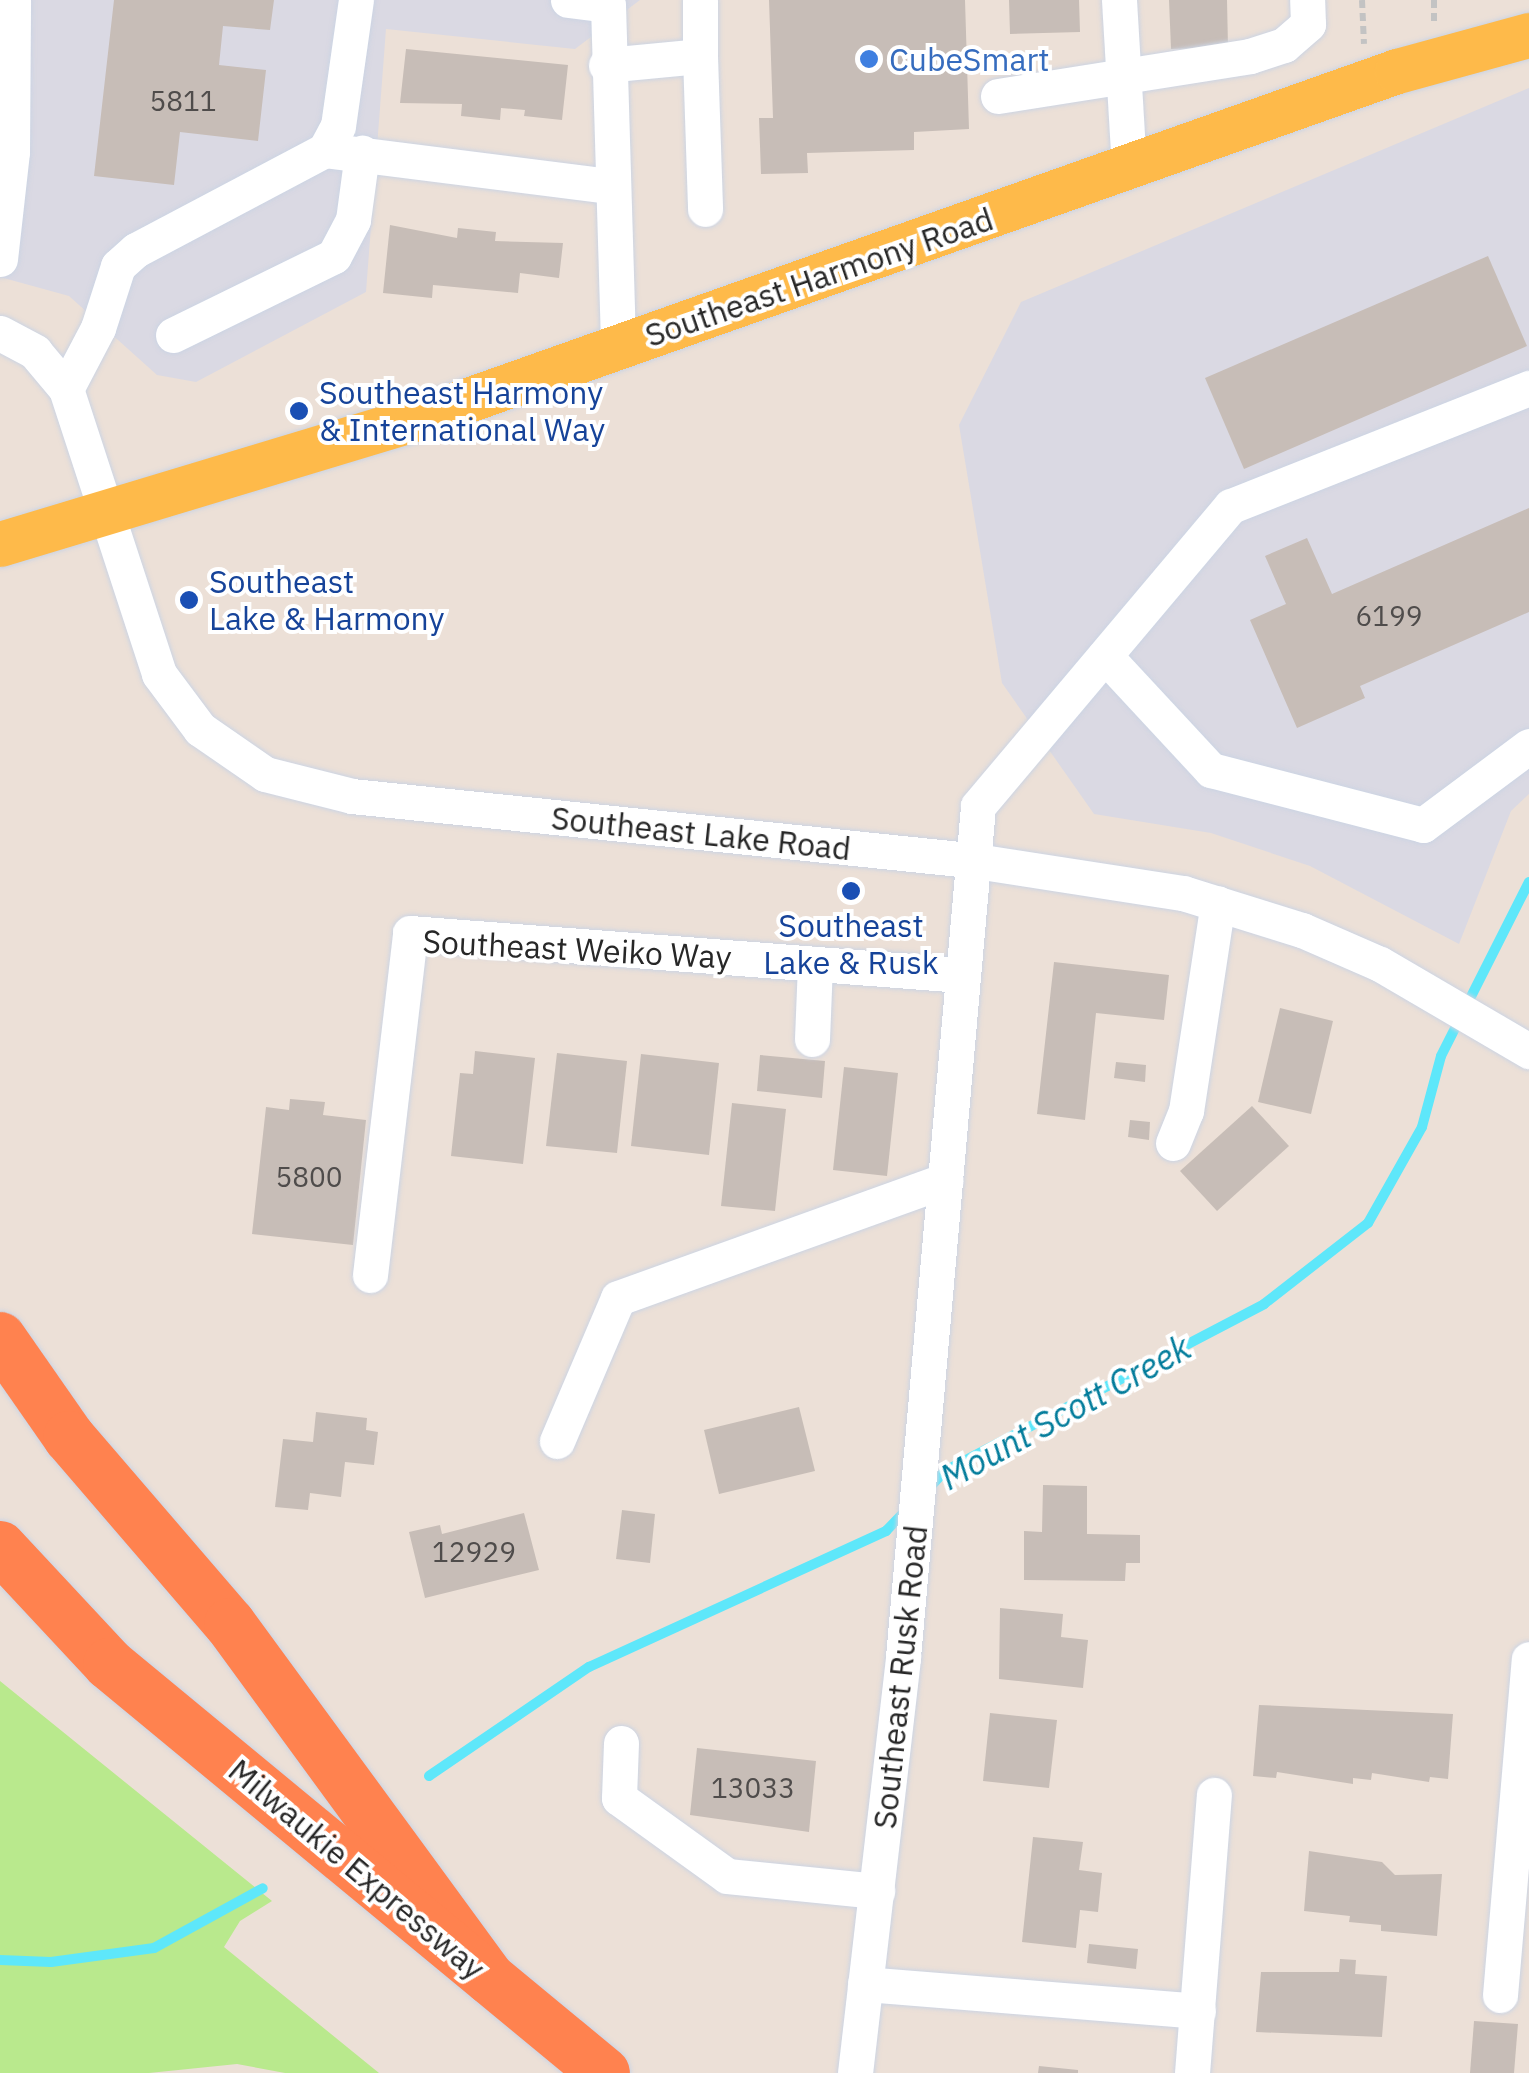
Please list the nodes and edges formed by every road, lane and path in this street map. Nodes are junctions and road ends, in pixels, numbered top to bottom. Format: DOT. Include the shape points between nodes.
graph roads {
  1 [pos="13,0"];
  2 [pos="356,0"];
  3 [pos="568,0"];
  4 [pos="700,0"];
  5 [pos="1119,0"];
  6 [pos="1307,0"];
  7 [pos="1362,0"];
  8 [pos="1434,0"];
  9 [pos="1434,28"];
  10 [pos="1529,35"];
  11 [pos="1364,48"];
  12 [pos="700,56"];
  13 [pos="606,64"];
  14 [pos="1124,80"];
  15 [pos="998,96"];
  16 [pos="325,150"];
  17 [pos="362,154"];
  18 [pos="1129,166"];
  19 [pos="611,186"];
  20 [pos="704,209"];
  21 [pos="0,259"];
  22 [pos="0,333"];
  23 [pos="173,335"];
  24 [pos="618,348"];
  25 [pos="1529,388"];
  26 [pos="66,389"];
  27 [pos="106,514"];
  28 [pos="0,544"];
  29 [pos="1105,656"];
  30 [pos="1529,746"];
  31 [pos="968,860"];
  32 [pos="1218,902"];
  33 [pos="815,964"];
  34 [pos="962,975"];
  35 [pos="812,1039"];
  36 [pos="1529,1051"];
  37 [pos="1172,1143"];
  38 [pos="945,1180"];
  39 [pos="370,1275"];
  40 [pos="0,1338"];
  41 [pos="557,1440"];
  42 [pos="0,1547"];
  43 [pos="0,1595"];
  44 [pos="1529,1659"];
  45 [pos="110,1664"];
  46 [pos="620,1743"];
  47 [pos="1214,1795"];
  48 [pos="1522,1815"];
  49 [pos="877,1891"];
  50 [pos="489,1978"];
  51 [pos="866,1984"];
  52 [pos="1500,1996"];
  53 [pos="1198,2011"];
  54 [pos="604,2073"];
  55 [pos="855,2073"];
  56 [pos="1192,2073"];
  1 -- 21 [label="street" via="12,152"];
  2 -- 16 [label="street" via="338,126"];
  3 -- 13 [label="street" via="608,6"];
  4 -- 12 [label="street"];
  5 -- 14 [label="street"];
  6 -- 14 [label="street" via="1308,24 1284,45"];
  7 -- 11 [label="path"];
  8 -- 9 [label="path"];
  10 -- 18 [label="main road, Southeast Harmony Road" via="1396,71"];
  12 -- 13 [label="street"];
  12 -- 20 [label="street"];
  13 -- 19 [label="street"];
  14 -- 15 [label="street"];
  14 -- 18 [label="street"];
  16 -- 17 [label="street"];
  16 -- 26 [label="street" via="136,250 118,266 98,328"];
  17 -- 19 [label="street"];
  17 -- 23 [label="street" via="354,220 334,256"];
  18 -- 24 [label="main road, Southeast Harmony Road"];
  19 -- 24 [label="street"];
  22 -- 26 [label="street" via="35,352"];
  24 -- 27 [label="main road, Southeast Harmony Road"];
  25 -- 29 [label="street, Southeast Rusk Road" via="1231,506"];
  26 -- 27 [label="street, Southeast Lake Road"];
  27 -- 28 [label="main road"];
  27 -- 31 [label="street, Southeast Lake Road" via="147,647 177,703 224,750 291,784"];
  29 -- 30 [label="street" via="1212,770 1423,826"];
  29 -- 31 [label="street, Southeast Rusk Road" via="978,806"];
  31 -- 32 [label="street, Southeast Lake Road"];
  31 -- 34 [label="street, Southeast Rusk Road"];
  32 -- 36 [label="street, Southeast Lake Road" via="1412,979"];
  32 -- 37 [label="street" via="1186,1111"];
  33 -- 34 [label="street, Southeast Weiko Way"];
  33 -- 35 [label="street"];
  33 -- 39 [label="street, Southeast Weiko Way" via="410,934"];
  34 -- 38 [label="street, Southeast Rusk Road"];
  38 -- 41 [label="street" via="618,1298"];
  38 -- 49 [label="street, Southeast Rusk Road"];
  40 -- 50 [label="highway" via="69,1437 230,1624"];
  42 -- 45 [label="highway, Milwaukie Expressway"];
  43 -- 45 [label="highway, Milwaukie Expressway"];
  44 -- 48 [label="street"];
  45 -- 50 [label="highway, Milwaukie Expressway"];
  46 -- 49 [label="street" via="619,1798 728,1876"];
  47 -- 53 [label="street"];
  48 -- 52 [label="street"];
  49 -- 51 [label="street, Southeast Rusk Road"];
  50 -- 54 [label="highway, Milwaukie Expressway"];
  51 -- 53 [label="street"];
  51 -- 55 [label="street, Southeast Rusk Road"];
  53 -- 56 [label="street"];
}
